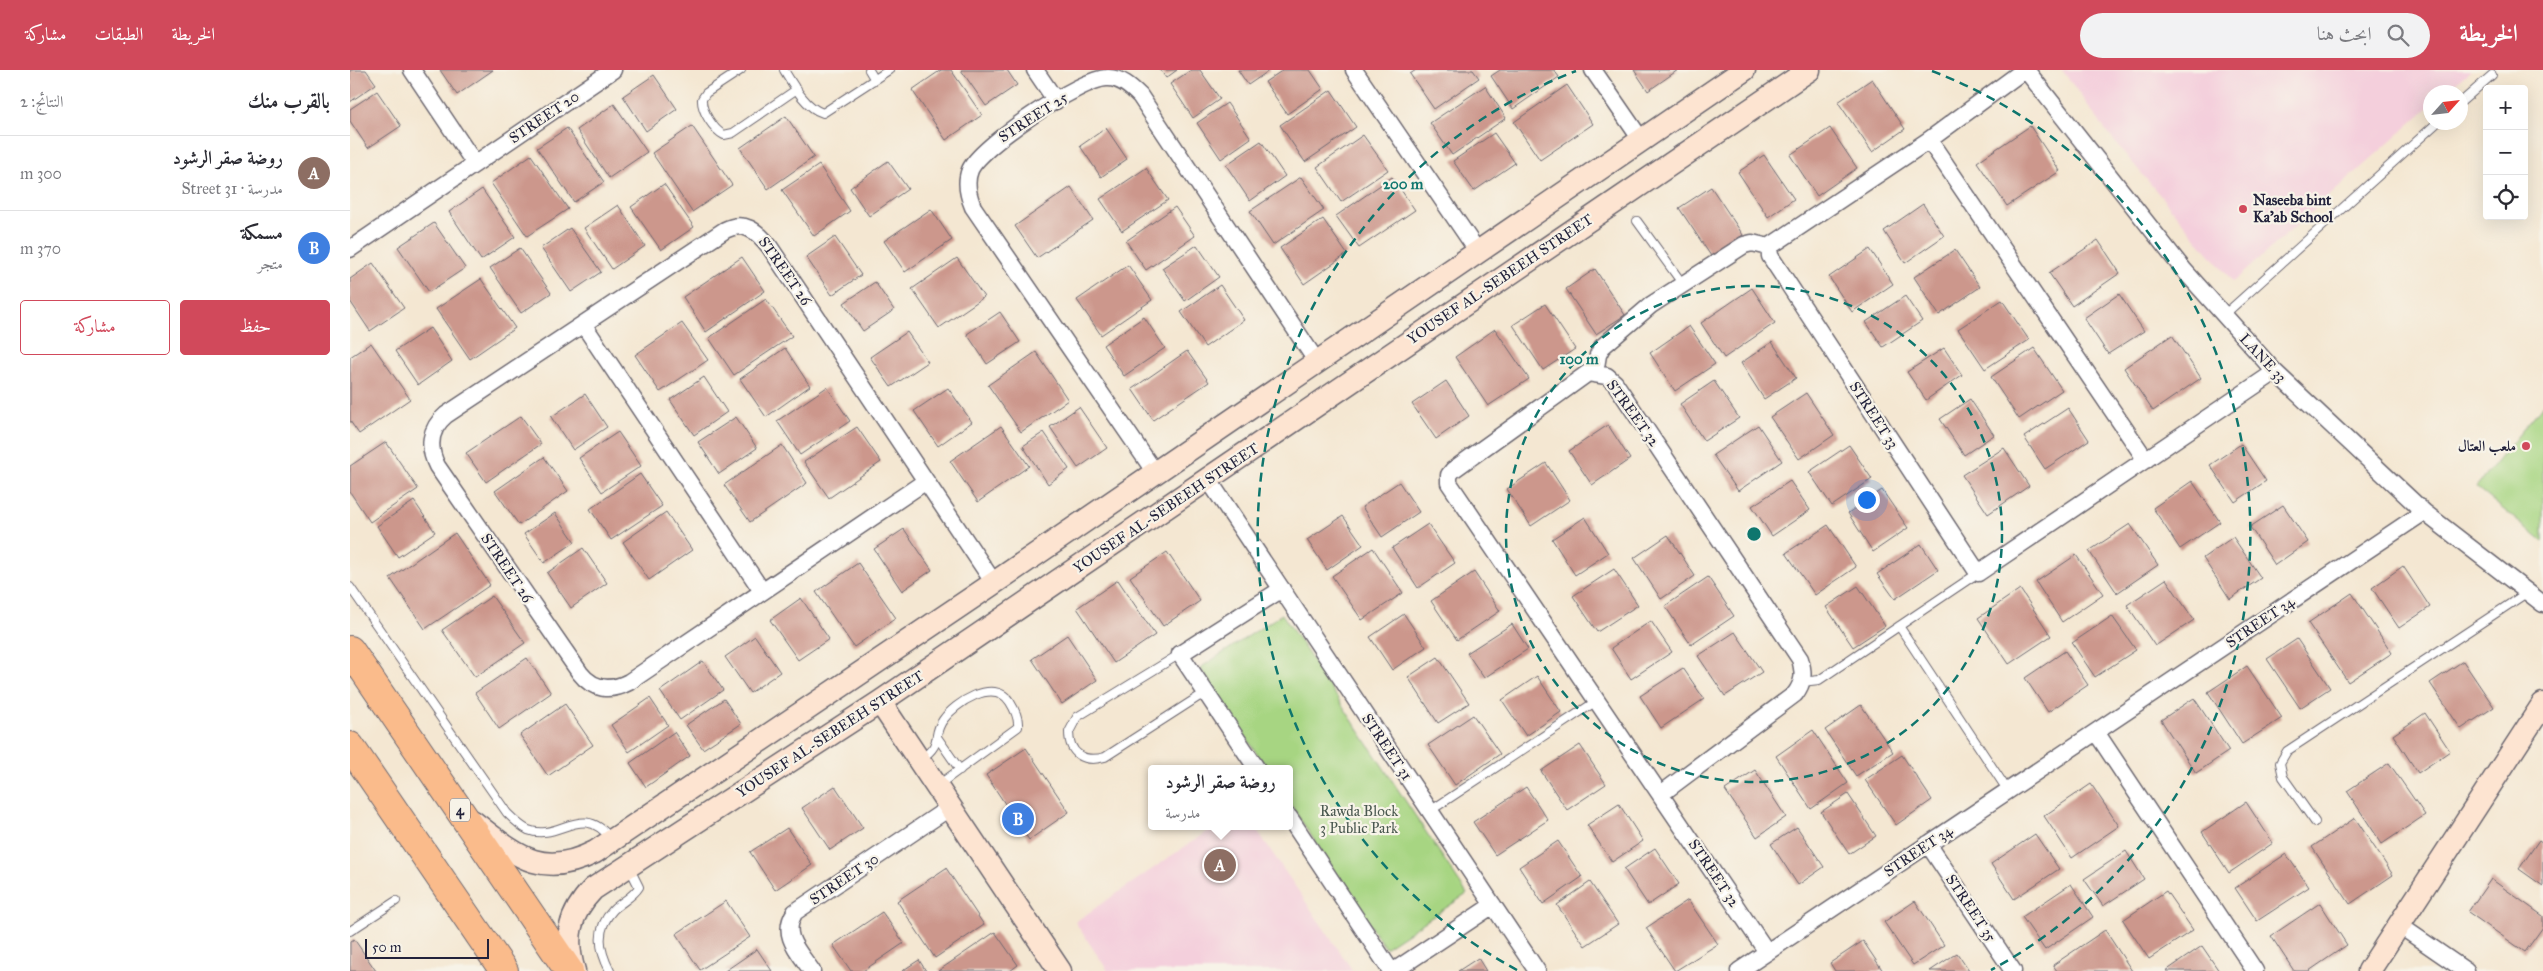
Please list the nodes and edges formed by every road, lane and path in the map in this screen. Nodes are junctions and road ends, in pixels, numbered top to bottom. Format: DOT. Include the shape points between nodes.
graph roads {
  1 [pos="412,70"];
  2 [pos="613,70"];
  3 [pos="741,70"];
  4 [pos="784,70"];
  5 [pos="869,70"];
  6 [pos="889,70"];
  7 [pos="1035,70"];
  8 [pos="1354,70"];
  9 [pos="1593,70"];
  10 [pos="1744,70"];
  11 [pos="1809,70"];
  12 [pos="2025,70"];
  13 [pos="2492,75"];
  14 [pos="875,80"];
  15 [pos="797,89"];
  16 [pos="2468,96"];
  17 [pos="1056,101"];
  18 [pos="2429,130"];
  19 [pos="1929,140"];
  20 [pos="1642,141"];
  21 [pos="475,164"];
  22 [pos="1637,221"];
  23 [pos="1769,247"];
  24 [pos="350,249"];
  25 [pos="1478,252"];
  26 [pos="1682,283"];
  27 [pos="1397,308"];
  28 [pos="2224,315"];
  29 [pos="583,324"];
  30 [pos="1360,334"];
  31 [pos="1417,337"];
  32 [pos="1317,362"];
  33 [pos="1378,363"];
  34 [pos="2275,372"];
  35 [pos="1595,373"];
  36 [pos="2146,460"];
  37 [pos="1154,472"];
  38 [pos="1208,479"];
  39 [pos="926,481"];
  40 [pos="2424,512"];
  41 [pos="1978,573"];
  42 [pos="994,583"];
  43 [pos="350,587"];
  44 [pos="1282,589"];
  45 [pos="762,591"];
  46 [pos="2528,592"];
  47 [pos="2543,604"];
  48 [pos="1899,626"];
  49 [pos="350,650"];
  50 [pos="1180,654"];
  51 [pos="1802,682"];
  52 [pos="1206,692"];
  53 [pos="1598,700"];
  54 [pos="880,702"];
  55 [pos="2543,704"];
  56 [pos="2096,732"];
  57 [pos="937,737"];
  58 [pos="350,746"];
  59 [pos="919,760"];
  60 [pos="1254,765"];
  61 [pos="960,770"];
  62 [pos="936,787"];
  63 [pos="2008,791"];
  64 [pos="1661,794"];
  65 [pos="949,808"];
  66 [pos="1430,811"];
  67 [pos="462,812"];
  68 [pos="2315,822"];
  69 [pos="1293,823"];
  70 [pos="610,843"];
  71 [pos="1928,844"];
  72 [pos="625,868"];
  73 [pos="396,901"];
  74 [pos="1493,905"];
  75 [pos="2398,925"];
  76 [pos="350,931"];
  77 [pos="1767,952"];
  78 [pos="504,971"];
  79 [pos="569,971"];
  80 [pos="574,971"];
  81 [pos="610,971"];
  82 [pos="812,971"];
  83 [pos="1060,971"];
  84 [pos="1392,971"];
  85 [pos="1537,971"];
  86 [pos="1739,971"];
  87 [pos="2013,971"];
  88 [pos="2255,971"];
  89 [pos="2369,971"];
  90 [pos="2466,971"];
  1 -- 21 [label="street"];
  2 -- 21 [label="street, STREET 20"];
  3 -- 15 [label="lane" via="702,99 703,108 724,135 733,133"];
  4 -- 15 [label="lane"];
  5 -- 14 [label="lane"];
  6 -- 14 [label="lane"];
  7 -- 17 [label="street"];
  8 -- 25 [label="street"];
  9 -- 20 [label="street"];
  10 -- 20 [label="street, YOUSEF AL-SEBEEH STREET"];
  11 -- 31 [label="street, YOUSEF AL-SEBEEH STREET"];
  12 -- 19 [label="street"];
  12 -- 28 [label="street, LANE 33" via="2183,269"];
  13 -- 16 [label="lane"];
  14 -- 15 [label="lane" via="823,113 814,110"];
  17 -- 32 [label="street, STREET 25" via="1089,82 1107,78 1120,80 1140,96"];
  17 -- 37 [label="street, STREET 25" via="980,154 969,171 968,192 974,206"];
  18 -- 28 [label="lane"];
  19 -- 23 [label="street"];
  19 -- 36 [label="street"];
  20 -- 25 [label="street, YOUSEF AL-SEBEEH STREET"];
  21 -- 24 [label="street, STREET 20"];
  22 -- 26 [label="lane"];
  23 -- 26 [label="street" via="1756,243 1744,245"];
  23 -- 41 [label="street, STREET 33" via="1770,256"];
  25 -- 27 [label="street, YOUSEF AL-SEBEEH STREET"];
  26 -- 35 [label="street" via="1602,347"];
  27 -- 30 [label="street, YOUSEF AL-SEBEEH STREET"];
  27 -- 31 [label="street" via="1395,325 1408,337"];
  28 -- 34 [label="street, LANE 33"];
  29 -- 39 [label="street, STREET 26" via="725,230 738,226 751,229 769,246"];
  29 -- 45 [label="street"];
  29 -- 45 [label="street, STREET 26" via="442,418 431,443 437,466 580,673 596,687 613,689 629,682"];
  30 -- 32 [label="street, YOUSEF AL-SEBEEH STREET"];
  30 -- 33 [label="street" via="1374,340 1380,355"];
  31 -- 33 [label="street, YOUSEF AL-SEBEEH STREET"];
  32 -- 37 [label="street, YOUSEF AL-SEBEEH STREET"];
  33 -- 38 [label="street, YOUSEF AL-SEBEEH STREET"];
  34 -- 36 [label="street"];
  34 -- 40 [label="street, LANE 33"];
  35 -- 51 [label="street, STREET 32" via="1607,376 1615,383 1800,659"];
  35 -- 53 [label="street, STREET 32" via="1583,376 1453,470 1448,478 1450,486"];
  36 -- 41 [label="street"];
  37 -- 42 [label="street, YOUSEF AL-SEBEEH STREET"];
  38 -- 44 [label="street, STREET 31"];
  38 -- 54 [label="street, YOUSEF AL-SEBEEH STREET"];
  39 -- 42 [label="street, STREET 26"];
  39 -- 45 [label="street, STREET 26"];
  40 -- 46 [label="street, LANE 33"];
  40 -- 56 [label="street, STREET 34"];
  41 -- 48 [label="lane"];
  42 -- 70 [label="street, YOUSEF AL-SEBEEH STREET"];
  43 -- 70 [label="lane" via="507,813 528,830 538,832 575,822 592,824 605,832"];
  44 -- 50 [label="street"];
  44 -- 66 [label="street, STREET 31"];
  46 -- 47 [label="street, LANE 33"];
  46 -- 68 [label="lane" via="2287,751 2280,763 2283,777"];
  48 -- 51 [label="lane" via="1819,680"];
  48 -- 63 [label="lane"];
  49 -- 67 [label="highway, 4"];
  50 -- 52 [label="street"];
  50 -- 52 [label="lane" via="1078,717 1069,732 1073,750 1083,758 1105,757"];
  51 -- 64 [label="street" via="1795,694"];
  52 -- 60 [label="street"];
  53 -- 64 [label="street, STREET 32"];
  53 -- 66 [label="lane"];
  54 -- 59 [label="street"];
  54 -- 72 [label="street, YOUSEF AL-SEBEEH STREET"];
  55 -- 75 [label="street"];
  56 -- 63 [label="street, STREET 34"];
  56 -- 88 [label="street"];
  57 -- 59 [label="lane" via="933,749"];
  57 -- 61 [label="lane"];
  57 -- 61 [label="lane" via="942,721 972,698 995,691 1007,698 1016,714 1018,727"];
  58 -- 78 [label="highway"];
  59 -- 62 [label="street"];
  61 -- 62 [label="lane"];
  62 -- 65 [label="street"];
  63 -- 71 [label="street, STREET 34"];
  64 -- 77 [label="street, STREET 32"];
  65 -- 82 [label="street, STREET 30" via="795,912 788,924 789,935"];
  65 -- 83 [label="street"];
  66 -- 74 [label="street, STREET 31"];
  67 -- 70 [label="street, YOUSEF AL-SEBEEH STREET" via="513,852 549,866 571,863"];
  67 -- 79 [label="highway, 4"];
  69 -- 84 [label="street"];
  70 -- 72 [label="street" via="606,859 610,864"];
  71 -- 77 [label="street, STREET 34"];
  71 -- 87 [label="street, STREET 35"];
  72 -- 80 [label="street, YOUSEF AL-SEBEEH STREET" via="580,903 572,920 569,938"];
  72 -- 81 [label="lane" via="639,887 613,910 603,924 599,939 602,956"];
  73 -- 76 [label="lane"];
  74 -- 84 [label="street"];
  74 -- 85 [label="street, STREET 31"];
  75 -- 89 [label="street"];
  75 -- 90 [label="street"];
  77 -- 86 [label="street, STREET 34"];
}
